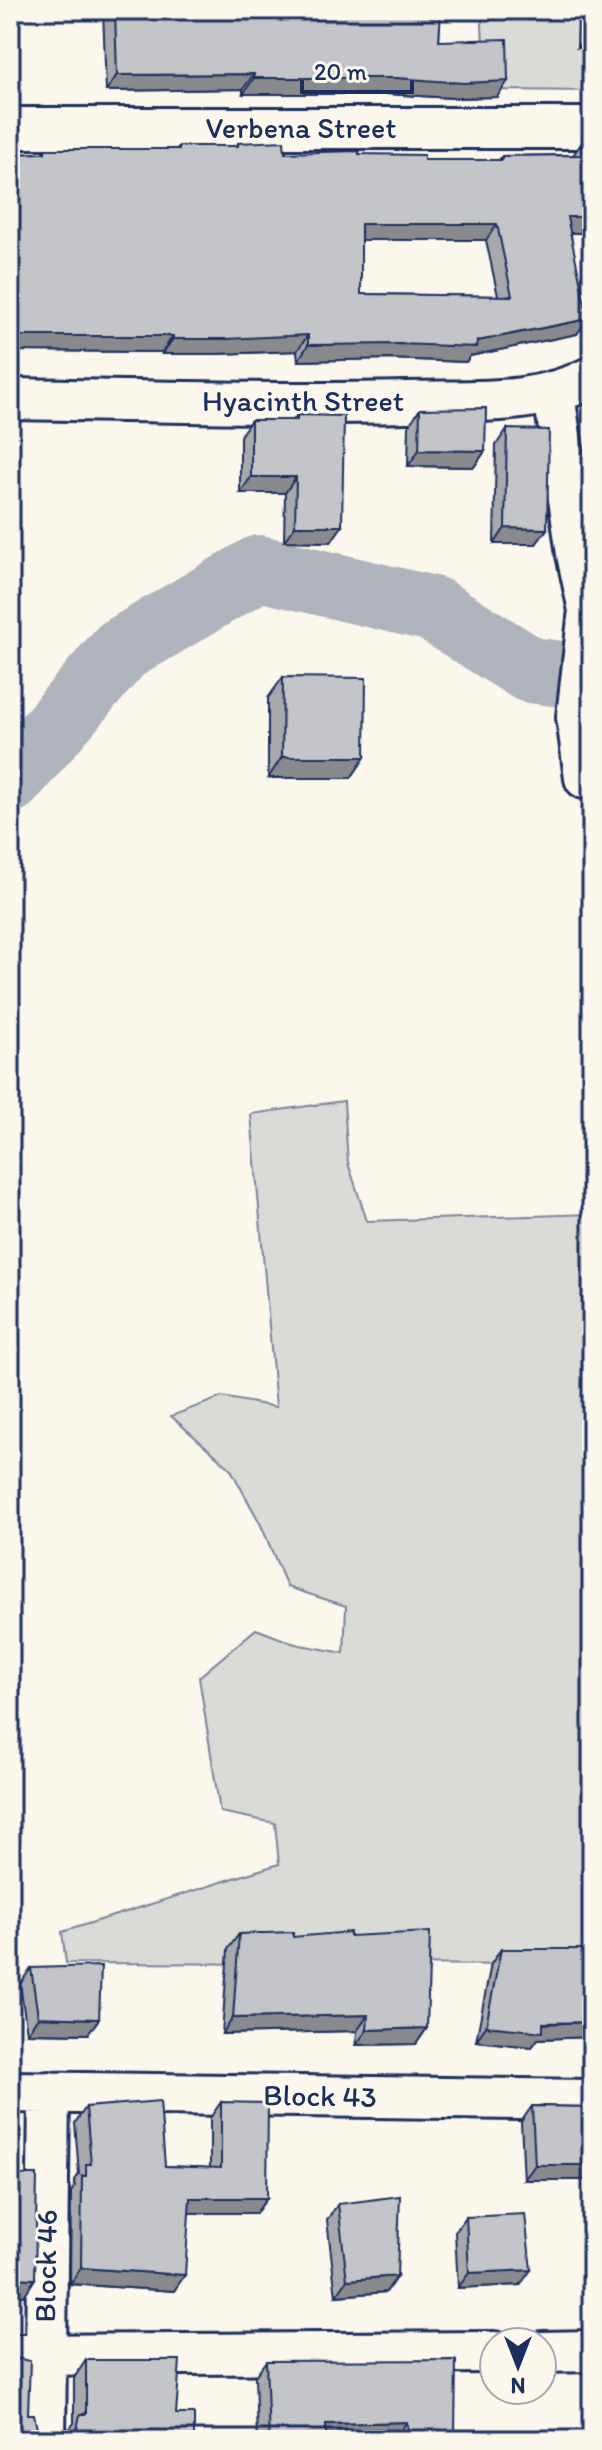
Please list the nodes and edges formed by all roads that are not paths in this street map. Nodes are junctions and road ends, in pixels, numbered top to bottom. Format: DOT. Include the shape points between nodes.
graph roads {
  1 [pos="10,128"];
  2 [pos="592,128"];
  3 [pos="592,377"];
  4 [pos="554,394"];
  5 [pos="10,399"];
  6 [pos="585,778"];
  7 [pos="29,2092"];
  8 [pos="592,2100"];
  9 [pos="592,2351"];
  10 [pos="478,2352"];
  11 [pos="558,2352"];
  12 [pos="27,2355"];
  13 [pos="45,2440"];
  1 -- 2 [label="street, Verbena Street"];
  3 -- 4 [label="street, Hyacinth Street"];
  4 -- 5 [label="street, Hyacinth Street" via="347,403"];
  4 -- 6 [label="street" via="589,610 577,717"];
  7 -- 8 [label="street, Block 43"];
  7 -- 12 [label="street, Block 46"];
  9 -- 11 [label="street"];
  10 -- 12 [label="street"];
  12 -- 13 [label="street, Block 46"];
}
